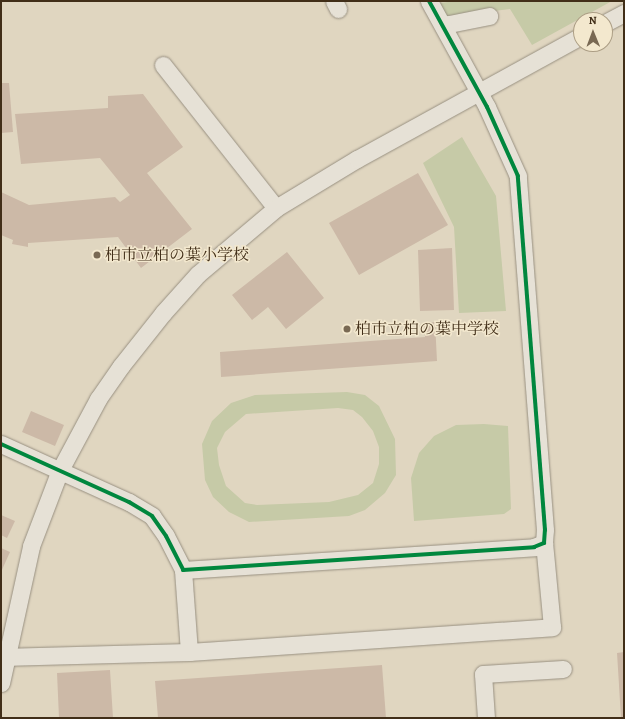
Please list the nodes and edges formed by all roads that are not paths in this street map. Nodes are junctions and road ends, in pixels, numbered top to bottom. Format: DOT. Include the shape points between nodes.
graph roads {
  1 [pos="429,1"];
  2 [pos="624,12"];
  3 [pos="489,16"];
  4 [pos="613,18"];
  5 [pos="444,27"];
  6 [pos="573,40"];
  7 [pos="163,65"];
  8 [pos="479,92"];
  9 [pos="276,208"];
  10 [pos="1,444"];
  11 [pos="60,470"];
  12 [pos="544,543"];
  13 [pos="183,570"];
  14 [pos="189,652"];
  15 [pos="4,657"];
  16 [pos="563,669"];
  17 [pos="1,684"];
  18 [pos="486,718"];
  1 -- 5 [label="street"];
  2 -- 4 [label="street"];
  3 -- 5 [label="street"];
  5 -- 8 [label="street"];
  6 -- 8 [label="street"];
  7 -- 9 [label="street"];
  8 -- 9 [label="street"];
  8 -- 12 [label="street" via="518,176"];
  9 -- 11 [label="street" via="198,274 141,339 98,399"];
  10 -- 11 [label="street"];
  11 -- 13 [label="street" via="130,502 152,516 166,536"];
  11 -- 15 [label="street" via="31,546"];
  12 -- 13 [label="street" via="534,547"];
  12 -- 14 [label="street" via="552,627"];
  13 -- 14 [label="street"];
  14 -- 15 [label="street"];
  15 -- 17 [label="street"];
  16 -- 18 [label="street" via="483,674"];
}
